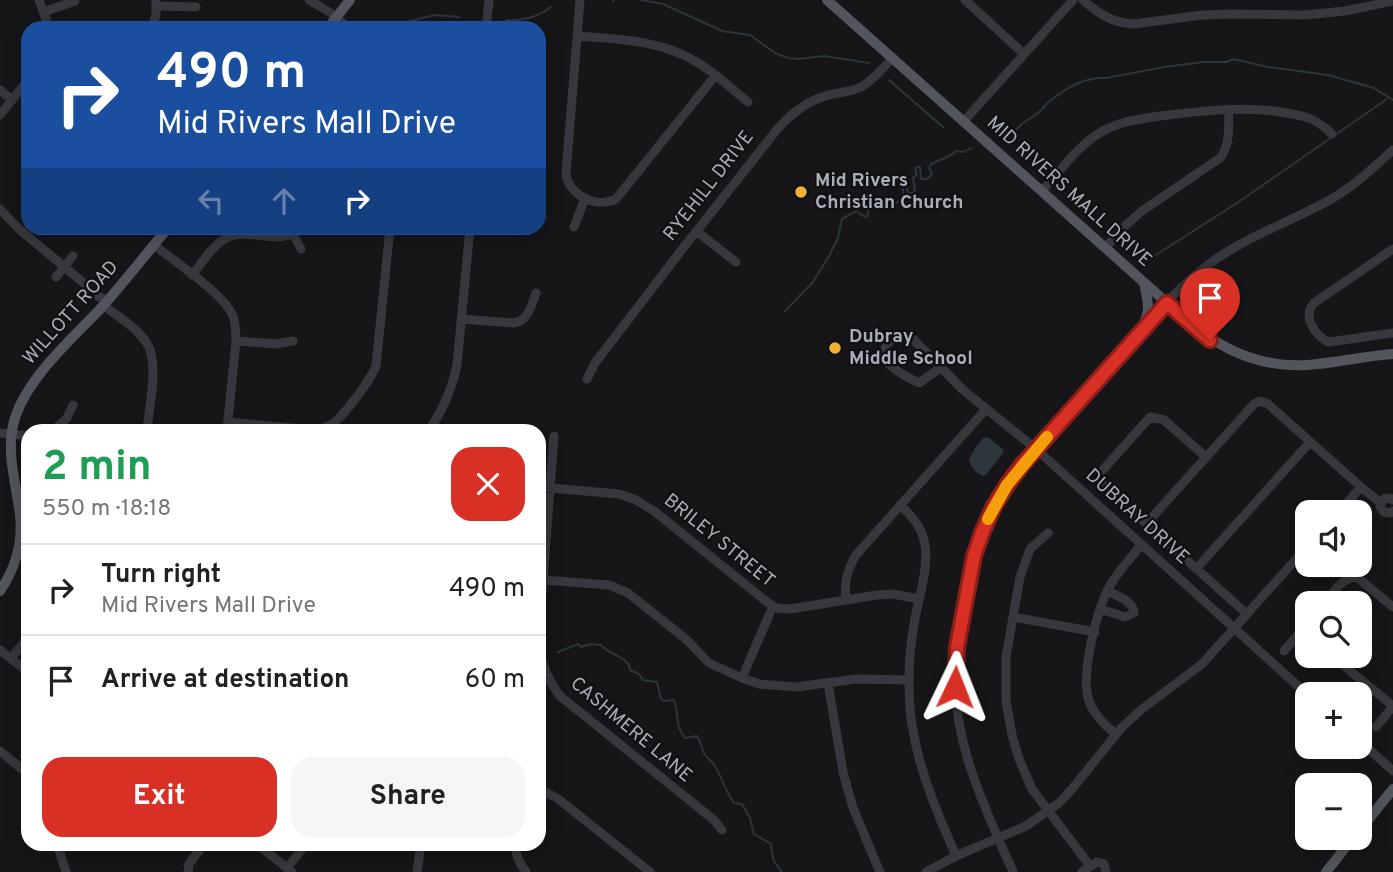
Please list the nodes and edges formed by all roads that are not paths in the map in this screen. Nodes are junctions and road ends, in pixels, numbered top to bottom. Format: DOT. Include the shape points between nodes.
graph roads {
  1 [pos="40,0"];
  2 [pos="310,0"];
  3 [pos="350,0"];
  4 [pos="488,0"];
  5 [pos="579,0"];
  6 [pos="827,0"];
  7 [pos="965,0"];
  8 [pos="1073,0"];
  9 [pos="1083,0"];
  10 [pos="75,1"];
  11 [pos="1393,1"];
  12 [pos="156,3"];
  13 [pos="196,7"];
  14 [pos="44,12"];
  15 [pos="336,17"];
  16 [pos="47,21"];
  17 [pos="153,21"];
  18 [pos="333,21"];
  19 [pos="341,21"];
  20 [pos="486,21"];
  21 [pos="577,36"];
  22 [pos="1024,54"];
  23 [pos="893,57"];
  24 [pos="715,76"];
  25 [pos="21,89"];
  26 [pos="0,90"];
  27 [pos="12,100"];
  28 [pos="748,102"];
  29 [pos="1229,109"];
  30 [pos="0,115"];
  31 [pos="964,121"];
  32 [pos="1332,134"];
  33 [pos="1393,150"];
  34 [pos="1042,191"];
  35 [pos="585,198"];
  36 [pos="2,215"];
  37 [pos="574,227"];
  38 [pos="696,230"];
  39 [pos="21,231"];
  40 [pos="26,235"];
  41 [pos="162,235"];
  42 [pos="233,235"];
  43 [pos="259,235"];
  44 [pos="287,235"];
  45 [pos="298,235"];
  46 [pos="389,235"];
  47 [pos="469,235"];
  48 [pos="154,245"];
  49 [pos="300,248"];
  50 [pos="1105,248"];
  51 [pos="1393,249"];
  52 [pos="74,256"];
  53 [pos="736,262"];
  54 [pos="64,267"];
  55 [pos="192,275"];
  56 [pos="56,277"];
  57 [pos="1144,283"];
  58 [pos="536,292"];
  59 [pos="104,301"];
  60 [pos="1167,303"];
  61 [pos="461,319"];
  62 [pos="1140,332"];
  63 [pos="1393,332"];
  64 [pos="236,341"];
  65 [pos="293,341"];
  66 [pos="1393,354"];
  67 [pos="940,368"];
  68 [pos="587,379"];
  69 [pos="73,405"];
  70 [pos="986,409"];
  71 [pos="60,424"];
  72 [pos="148,424"];
  73 [pos="227,424"];
  74 [pos="330,424"];
  75 [pos="433,424"];
  76 [pos="6,434"];
  77 [pos="554,436"];
  78 [pos="1310,442"];
  79 [pos="1036,449"];
  80 [pos="1206,457"];
  81 [pos="1361,487"];
  82 [pos="546,488"];
  83 [pos="551,488"];
  84 [pos="1392,498"];
  85 [pos="1350,500"];
  86 [pos="1121,501"];
  87 [pos="1381,503"];
  88 [pos="900,505"];
  89 [pos="1392,513"];
  90 [pos="1108,515"];
  91 [pos="1146,524"];
  92 [pos="1048,533"];
  93 [pos="1141,545"];
  94 [pos="546,546"];
  95 [pos="1295,560"];
  96 [pos="1196,569"];
  97 [pos="546,580"];
  98 [pos="1107,591"];
  99 [pos="1336,591"];
  100 [pos="0,592"];
  101 [pos="919,599"];
  102 [pos="846,600"];
  103 [pos="773,606"];
  104 [pos="1393,607"];
  105 [pos="1100,609"];
  106 [pos="1247,614"];
  107 [pos="1013,617"];
  108 [pos="1234,628"];
  109 [pos="1095,632"];
  110 [pos="1295,640"];
  111 [pos="21,646"];
  112 [pos="0,650"];
  113 [pos="1284,651"];
  114 [pos="11,658"];
  115 [pos="21,666"];
  116 [pos="1347,668"];
  117 [pos="546,674"];
  118 [pos="742,678"];
  119 [pos="909,680"];
  120 [pos="828,682"];
  121 [pos="1364,682"];
  122 [pos="1295,683"];
  123 [pos="1372,689"];
  124 [pos="1393,706"];
  125 [pos="1376,727"];
  126 [pos="1116,734"];
  127 [pos="0,751"];
  128 [pos="1372,752"];
  129 [pos="21,768"];
  130 [pos="1393,771"];
  131 [pos="1393,789"];
  132 [pos="546,792"];
  133 [pos="1049,811"];
  134 [pos="1372,815"];
  135 [pos="722,830"];
  136 [pos="998,838"];
  137 [pos="1343,850"];
  138 [pos="60,851"];
  139 [pos="199,851"];
  140 [pos="266,851"];
  141 [pos="301,851"];
  142 [pos="420,851"];
  143 [pos="515,851"];
  144 [pos="956,856"];
  145 [pos="1086,869"];
  146 [pos="289,870"];
  147 [pos="66,872"];
  148 [pos="188,872"];
  149 [pos="417,872"];
  150 [pos="526,872"];
  151 [pos="650,872"];
  152 [pos="880,872"];
  153 [pos="926,872"];
  154 [pos="1013,872"];
  155 [pos="1106,872"];
  156 [pos="1326,872"];
  1 -- 14 [label="street"];
  2 -- 15 [label="street"];
  3 -- 15 [label="main road"];
  4 -- 20 [label="street"];
  5 -- 21 [label="street"];
  6 -- 23 [label="main road, MID RIVERS MALL DRIVE"];
  7 -- 22 [label="street"];
  8 -- 22 [label="street"];
  9 -- 11 [label="street" via="1111,19 1133,24 1233,13 1305,15"];
  10 -- 14 [label="street"];
  12 -- 13 [label="street"];
  12 -- 17 [label="street"];
  14 -- 16 [label="street"];
  15 -- 18 [label="main road"];
  15 -- 19 [label="street"];
  21 -- 24 [label="street" via="658,46 683,55"];
  21 -- 35 [label="street" via="566,179 571,189"];
  22 -- 31 [label="street"];
  23 -- 31 [label="main road, MID RIVERS MALL DRIVE"];
  23 -- 38 [label="street, RYEHILL DRIVE" via="858,88 819,98 796,111"];
  24 -- 28 [label="street"];
  24 -- 35 [label="street" via="616,199 606,203"];
  25 -- 27 [label="street"];
  26 -- 27 [label="street"];
  27 -- 30 [label="street"];
  29 -- 32 [label="street" via="1306,117"];
  29 -- 34 [label="street" via="1110,127 1091,139"];
  29 -- 50 [label="street" via="1228,142 1220,158 1143,211"];
  31 -- 34 [label="main road, MID RIVERS MALL DRIVE"];
  33 -- 60 [label="street" via="1328,201 1210,264"];
  34 -- 50 [label="main road, MID RIVERS MALL DRIVE"];
  35 -- 37 [label="street"];
  36 -- 39 [label="street"];
  38 -- 53 [label="street"];
  38 -- 68 [label="street, RYEHILL DRIVE"];
  40 -- 54 [label="street"];
  41 -- 48 [label="main road, WILLOTT ROAD"];
  42 -- 55 [label="street" via="215,247"];
  43 -- 44 [label="street"];
  45 -- 49 [label="street"];
  46 -- 74 [label="street" via="376,366"];
  47 -- 61 [label="street"];
  48 -- 55 [label="street"];
  48 -- 59 [label="main road, WILLOTT ROAD"];
  50 -- 57 [label="main road, MID RIVERS MALL DRIVE"];
  51 -- 63 [label="street" via="1315,301 1308,311 1321,337 1329,342"];
  52 -- 54 [label="street"];
  54 -- 56 [label="street"];
  54 -- 59 [label="street"];
  55 -- 64 [label="street" via="227,305"];
  57 -- 60 [label="main road, MID RIVERS MALL DRIVE"];
  57 -- 62 [label="main road" via="1149,307"];
  58 -- 61 [label="street" via="521,321"];
  59 -- 72 [label="street" via="146,342 153,357"];
  59 -- 76 [label="main road, WILLOTT ROAD" via="36,378"];
  60 -- 62 [label="street"];
  60 -- 66 [label="main road, MID RIVERS MALL DRIVE" via="1210,340 1265,361 1304,365"];
  61 -- 75 [label="street" via="453,384"];
  62 -- 79 [label="street"];
  64 -- 65 [label="street"];
  64 -- 73 [label="street"];
  67 -- 67 [label="street, DUBRAY DRIVE" via="910,338 901,335 891,340 885,352 889,364 919,383"];
  67 -- 70 [label="street, DUBRAY DRIVE"];
  69 -- 71 [label="street"];
  70 -- 79 [label="street, DUBRAY DRIVE"];
  70 -- 88 [label="street"];
  76 -- 100 [label="main road, WILLOTT ROAD" via="20,513 20,540"];
  77 -- 83 [label="street"];
  78 -- 80 [label="street" via="1260,401"];
  78 -- 81 [label="street"];
  78 -- 96 [label="street"];
  79 -- 90 [label="street, DUBRAY DRIVE"];
  79 -- 136 [label="street" via="1007,485 982,533 957,647 959,730 972,777"];
  80 -- 86 [label="street" via="1164,420 1150,417 1101,472 1105,487"];
  80 -- 91 [label="street"];
  81 -- 85 [label="street"];
  81 -- 87 [label="street"];
  82 -- 83 [label="street, BRILEY STREET"];
  83 -- 94 [label="street"];
  83 -- 103 [label="street, BRILEY STREET" via="619,494 636,500"];
  84 -- 87 [label="street"];
  86 -- 90 [label="street"];
  86 -- 91 [label="street"];
  87 -- 89 [label="street" via="1383,511"];
  88 -- 101 [label="street" via="913,517 925,541"];
  88 -- 102 [label="street" via="849,566"];
  90 -- 93 [label="street, DUBRAY DRIVE"];
  91 -- 96 [label="street"];
  92 -- 107 [label="street" via="1027,553"];
  93 -- 98 [label="street"];
  93 -- 108 [label="street, DUBRAY DRIVE"];
  95 -- 106 [label="street"];
  96 -- 106 [label="street"];
  97 -- 118 [label="street" via="619,588 687,640 709,663"];
  98 -- 105 [label="street"];
  98 -- 105 [label="street" via="1131,604 1134,613 1125,617"];
  99 -- 104 [label="street" via="1344,581 1357,577"];
  101 -- 102 [label="street, BRILEY STREET" via="893,594"];
  101 -- 119 [label="street"];
  102 -- 103 [label="street, BRILEY STREET" via="790,609"];
  103 -- 118 [label="street"];
  105 -- 109 [label="street"];
  106 -- 108 [label="street"];
  107 -- 109 [label="street"];
  107 -- 133 [label="street" via="1005,670 1008,716 1027,778"];
  108 -- 122 [label="street, DUBRAY DRIVE"];
  108 -- 126 [label="street" via="1202,664"];
  109 -- 126 [label="street" via="1086,689 1093,710"];
  110 -- 113 [label="street"];
  111 -- 114 [label="street"];
  112 -- 114 [label="street"];
  114 -- 115 [label="street"];
  116 -- 121 [label="street"];
  117 -- 135 [label="street, CASHMERE LANE" via="561,696"];
  118 -- 120 [label="street" via="785,687"];
  119 -- 120 [label="street"];
  119 -- 144 [label="street" via="917,753"];
  120 -- 152 [label="street" via="843,772"];
  123 -- 124 [label="street"];
  124 -- 125 [label="street"];
  126 -- 133 [label="street" via="1066,797"];
  127 -- 129 [label="street"];
  128 -- 130 [label="street"];
  131 -- 134 [label="main road"];
  132 -- 151 [label="street"];
  133 -- 136 [label="street"];
  133 -- 145 [label="street"];
  136 -- 144 [label="street"];
  136 -- 154 [label="street"];
  137 -- 156 [label="main road"];
  138 -- 147 [label="street"];
  139 -- 148 [label="street"];
  140 -- 146 [label="street"];
  141 -- 146 [label="street"];
  142 -- 149 [label="street"];
  143 -- 150 [label="street"];
  144 -- 153 [label="street"];
  145 -- 155 [label="street" via="1097,862"];
}
